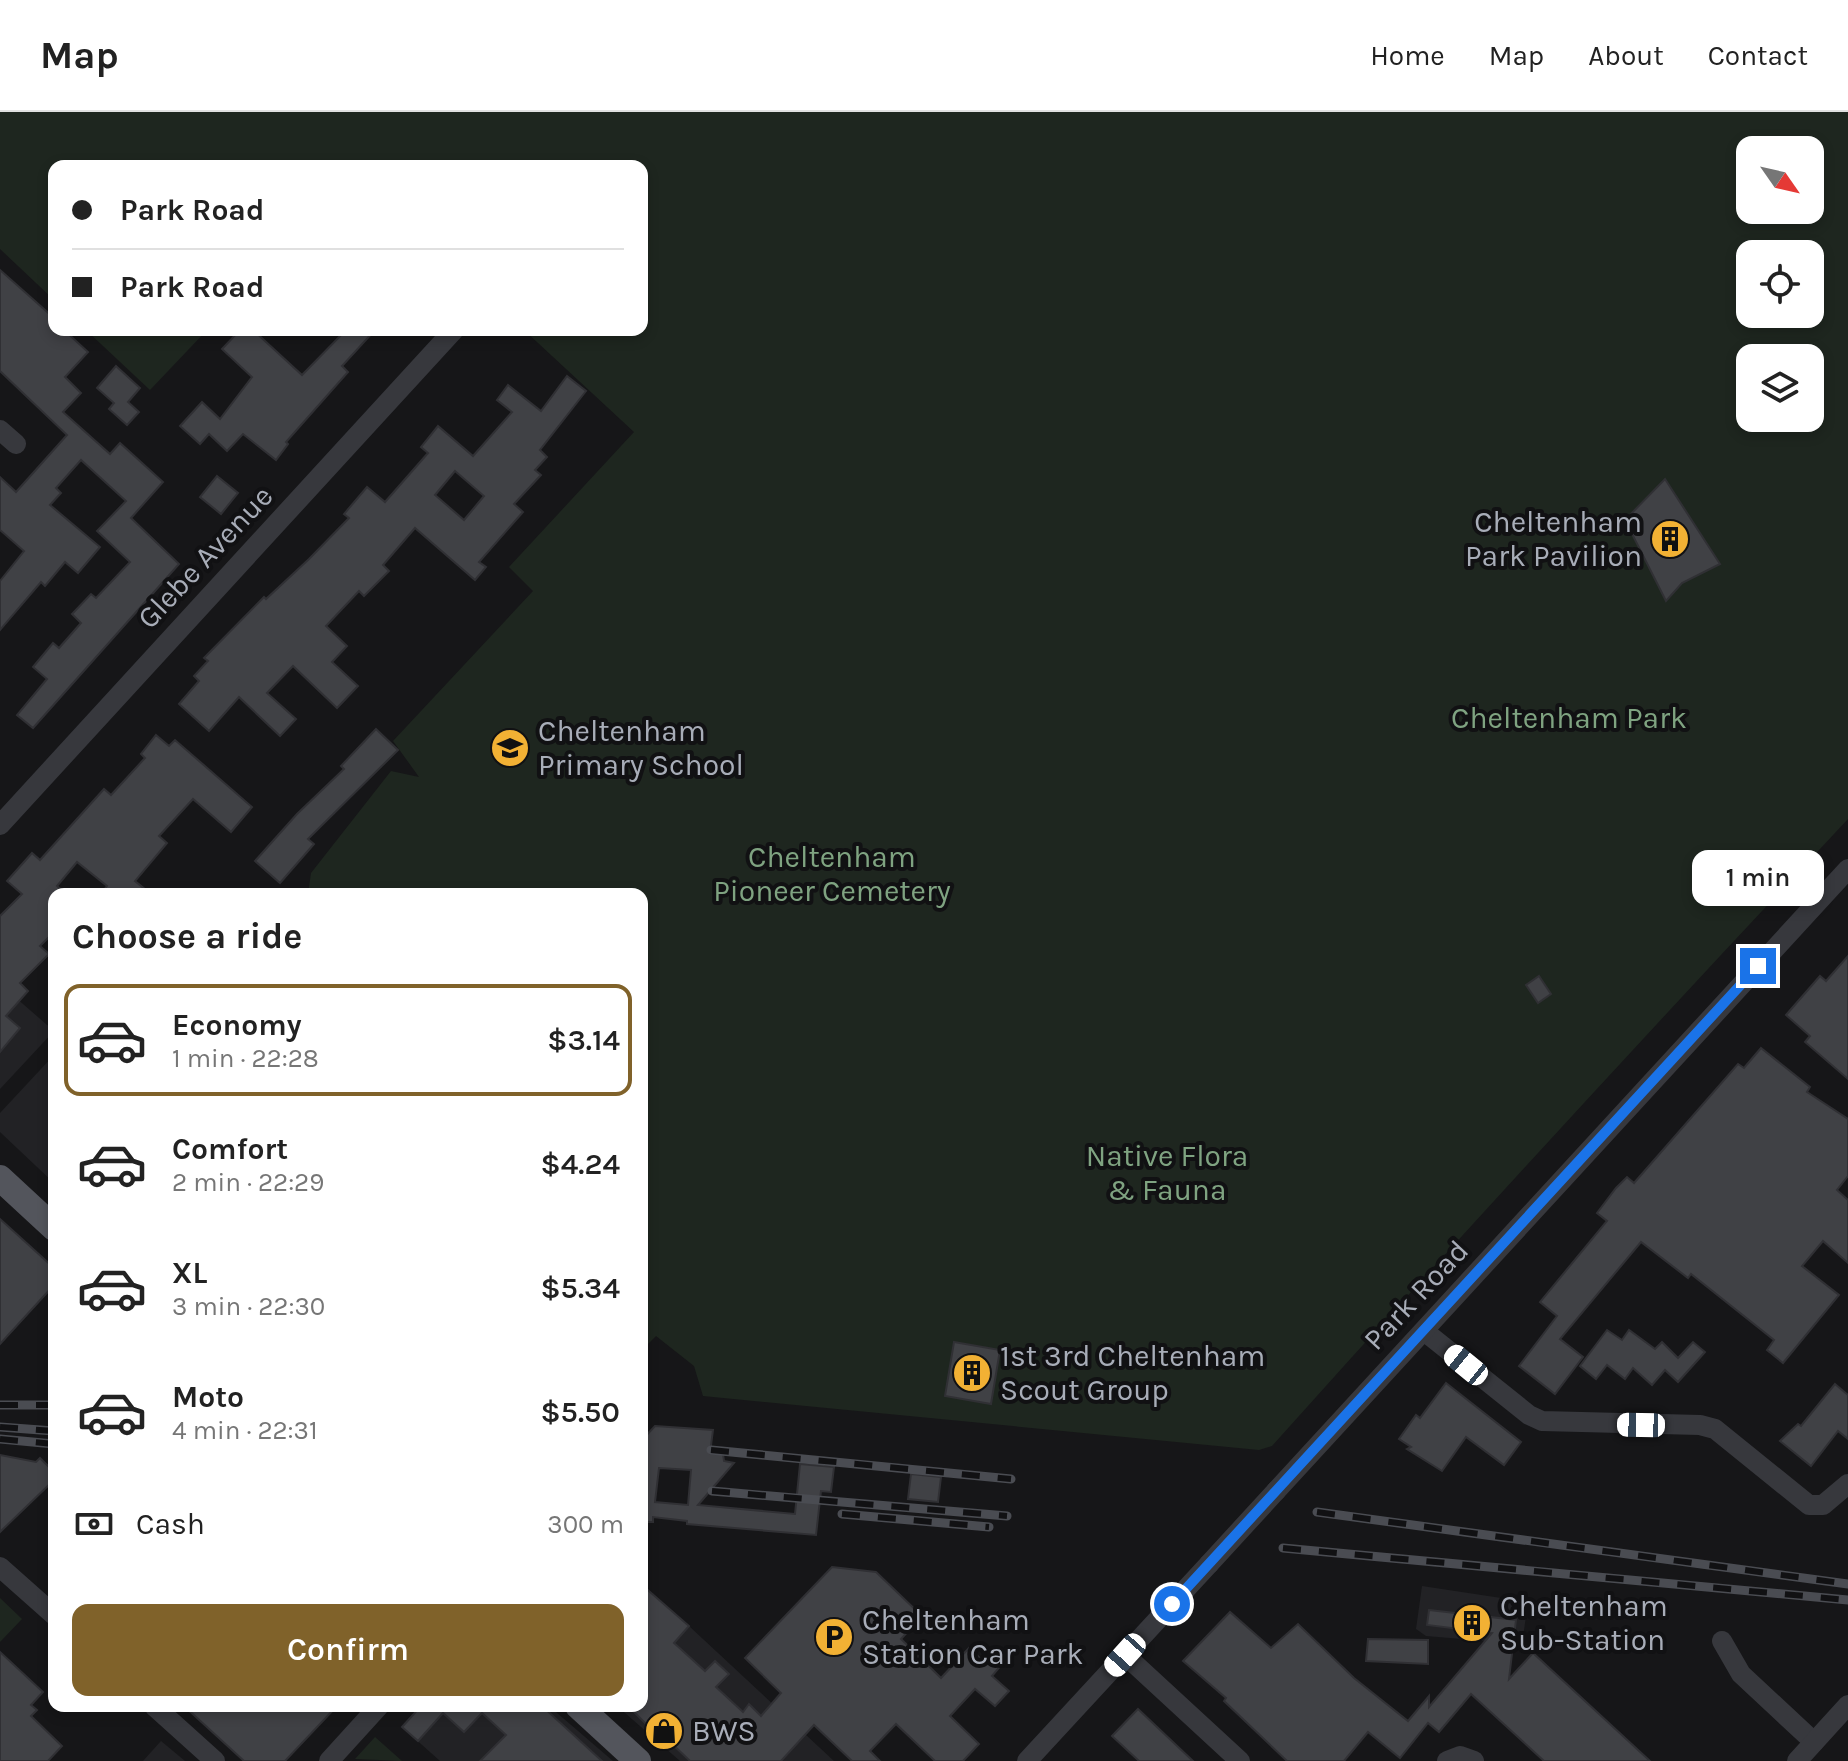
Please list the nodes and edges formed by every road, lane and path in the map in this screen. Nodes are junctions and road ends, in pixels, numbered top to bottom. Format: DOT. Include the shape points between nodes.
graph roads {
  1 [pos="448,336"];
  2 [pos="0,430"];
  3 [pos="16,444"];
  4 [pos="0,825"];
  5 [pos="1848,869"];
  6 [pos="0,1178"];
  7 [pos="48,1222"];
  8 [pos="1424,1331"];
  9 [pos="1848,1484"];
  10 [pos="0,1567"];
  11 [pos="48,1610"];
  12 [pos="1722,1641"];
  13 [pos="1125,1655"];
  14 [pos="1848,1705"];
  15 [pos="161,1712"];
  16 [pos="374,1712"];
  17 [pos="585,1712"];
  18 [pos="1814,1742"];
  19 [pos="215,1761"];
  20 [pos="329,1761"];
  21 [pos="638,1761"];
  22 [pos="1027,1761"];
  23 [pos="1240,1761"];
  24 [pos="1797,1761"];
  1 -- 4 [label="street, Glebe Avenue"];
  2 -- 3 [label="street"];
  5 -- 8 [label="street, Park Road"];
  6 -- 7 [label="main road"];
  8 -- 9 [label="street" via="1542,1421 1715,1429 1815,1507 1834,1499"];
  8 -- 13 [label="street, Park Road, bridge"];
  10 -- 11 [label="street"];
  12 -- 18 [label="street" via="1741,1674"];
  13 -- 22 [label="street, Park Road"];
  13 -- 23 [label="street"];
  14 -- 18 [label="street"];
  15 -- 19 [label="street"];
  16 -- 20 [label="street"];
  17 -- 21 [label="main road"];
  18 -- 24 [label="street"];
}
